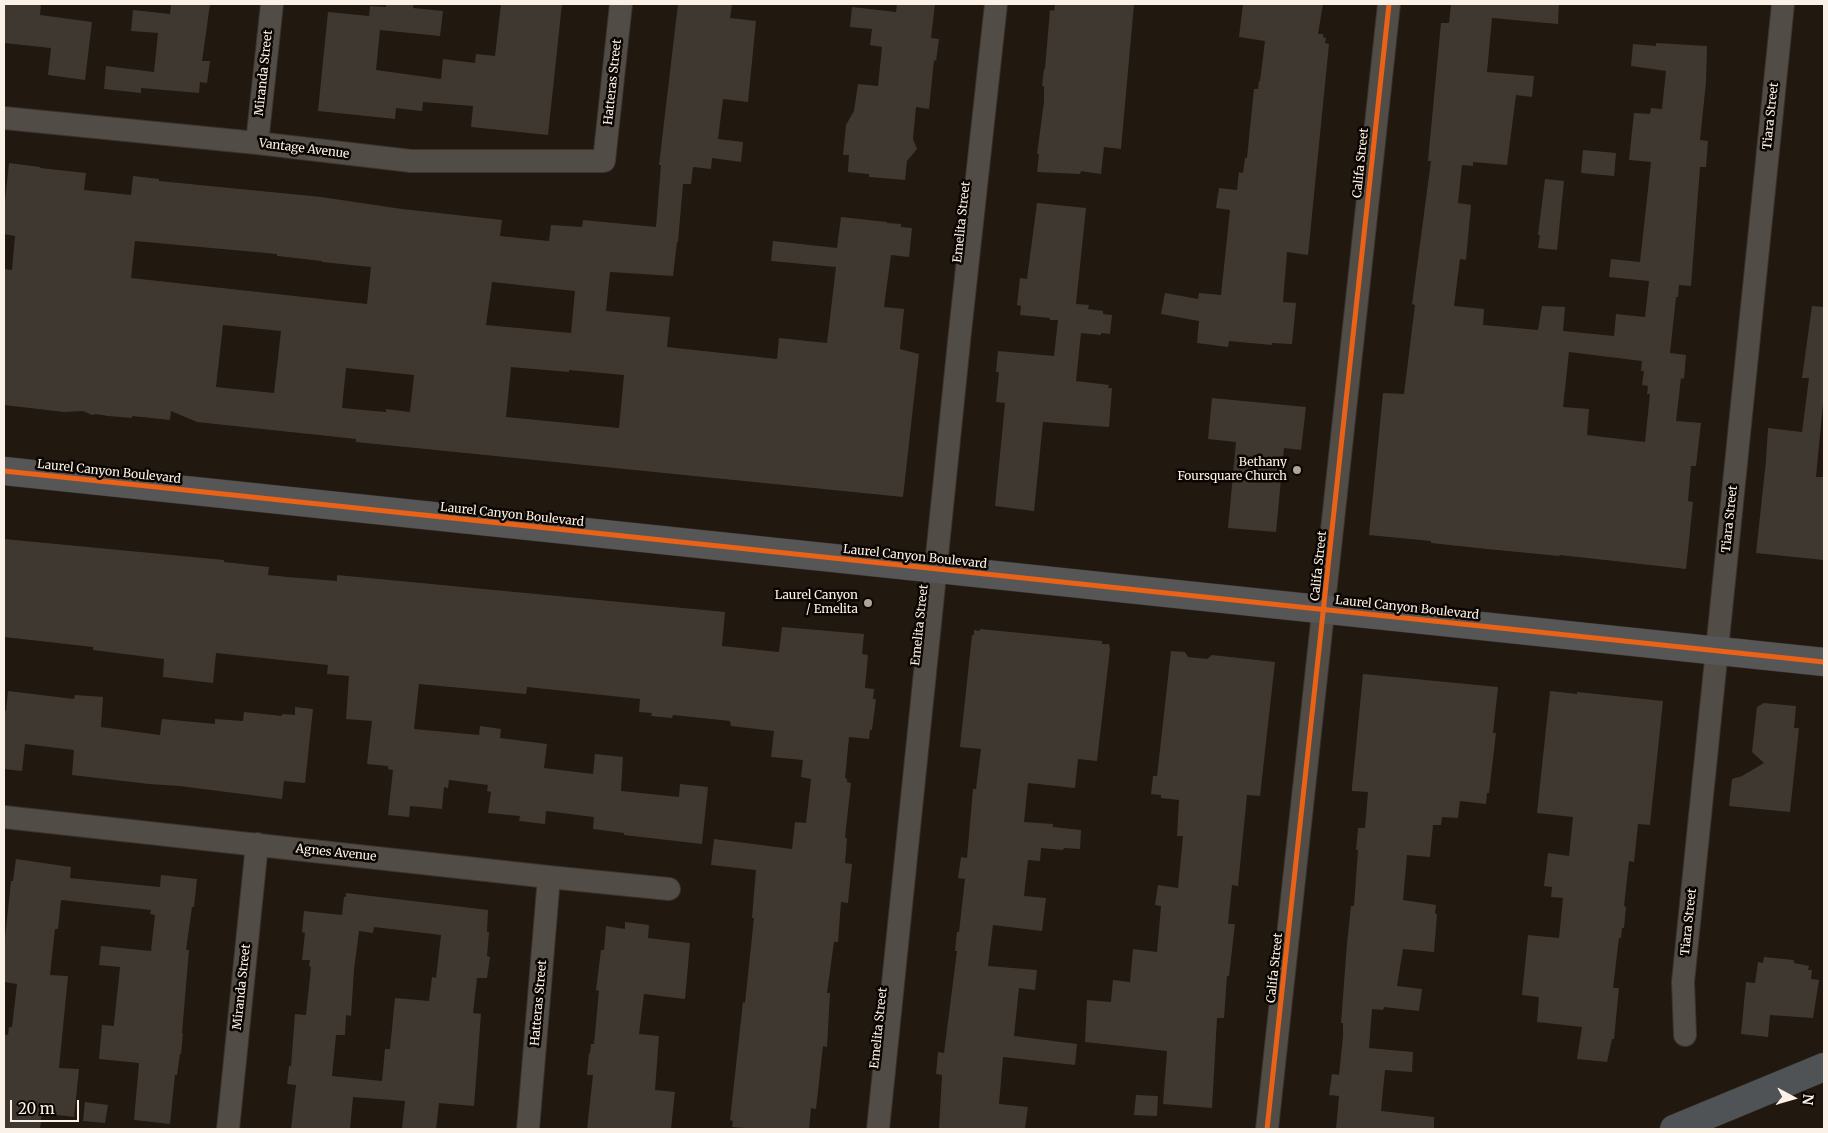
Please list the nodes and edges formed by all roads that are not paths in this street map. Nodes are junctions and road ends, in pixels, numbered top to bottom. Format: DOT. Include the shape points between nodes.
graph roads {
  1 [pos="272,4"];
  2 [pos="621,4"];
  3 [pos="996,4"];
  4 [pos="1389,4"];
  5 [pos="1783,4"];
  6 [pos="4,118"];
  7 [pos="257,143"];
  8 [pos="604,161"];
  9 [pos="4,471"];
  10 [pos="936,569"];
  11 [pos="1325,609"];
  12 [pos="1716,651"];
  13 [pos="1824,662"];
  14 [pos="4,817"];
  15 [pos="257,844"];
  16 [pos="550,877"];
  17 [pos="669,889"];
  18 [pos="1685,1035"];
  19 [pos="1824,1067"];
  20 [pos="228,1129"];
  21 [pos="528,1129"];
  22 [pos="878,1129"];
  23 [pos="1267,1129"];
  24 [pos="1674,1129"];
  1 -- 7 [label="street, Miranda Street"];
  2 -- 8 [label="street, Hatteras Street"];
  3 -- 10 [label="street, Emelita Street"];
  4 -- 11 [label="street, Califa Street"];
  5 -- 12 [label="street, Tiara Street"];
  6 -- 7 [label="street, Vantage Avenue"];
  7 -- 8 [label="street, Vantage Avenue" via="411,161"];
  9 -- 10 [label="main road, Laurel Canyon Boulevard"];
  10 -- 11 [label="main road, Laurel Canyon Boulevard"];
  10 -- 22 [label="street, Emelita Street"];
  11 -- 12 [label="main road, Laurel Canyon Boulevard"];
  11 -- 23 [label="street, Califa Street"];
  12 -- 13 [label="main road, Laurel Canyon Boulevard"];
  12 -- 18 [label="street, Tiara Street" via="1683,982"];
  14 -- 15 [label="street, Agnes Avenue"];
  15 -- 16 [label="street, Agnes Avenue"];
  15 -- 20 [label="street, Miranda Street"];
  16 -- 17 [label="street, Agnes Avenue"];
  16 -- 21 [label="street, Hatteras Street"];
  19 -- 24 [label="highway"];
}
